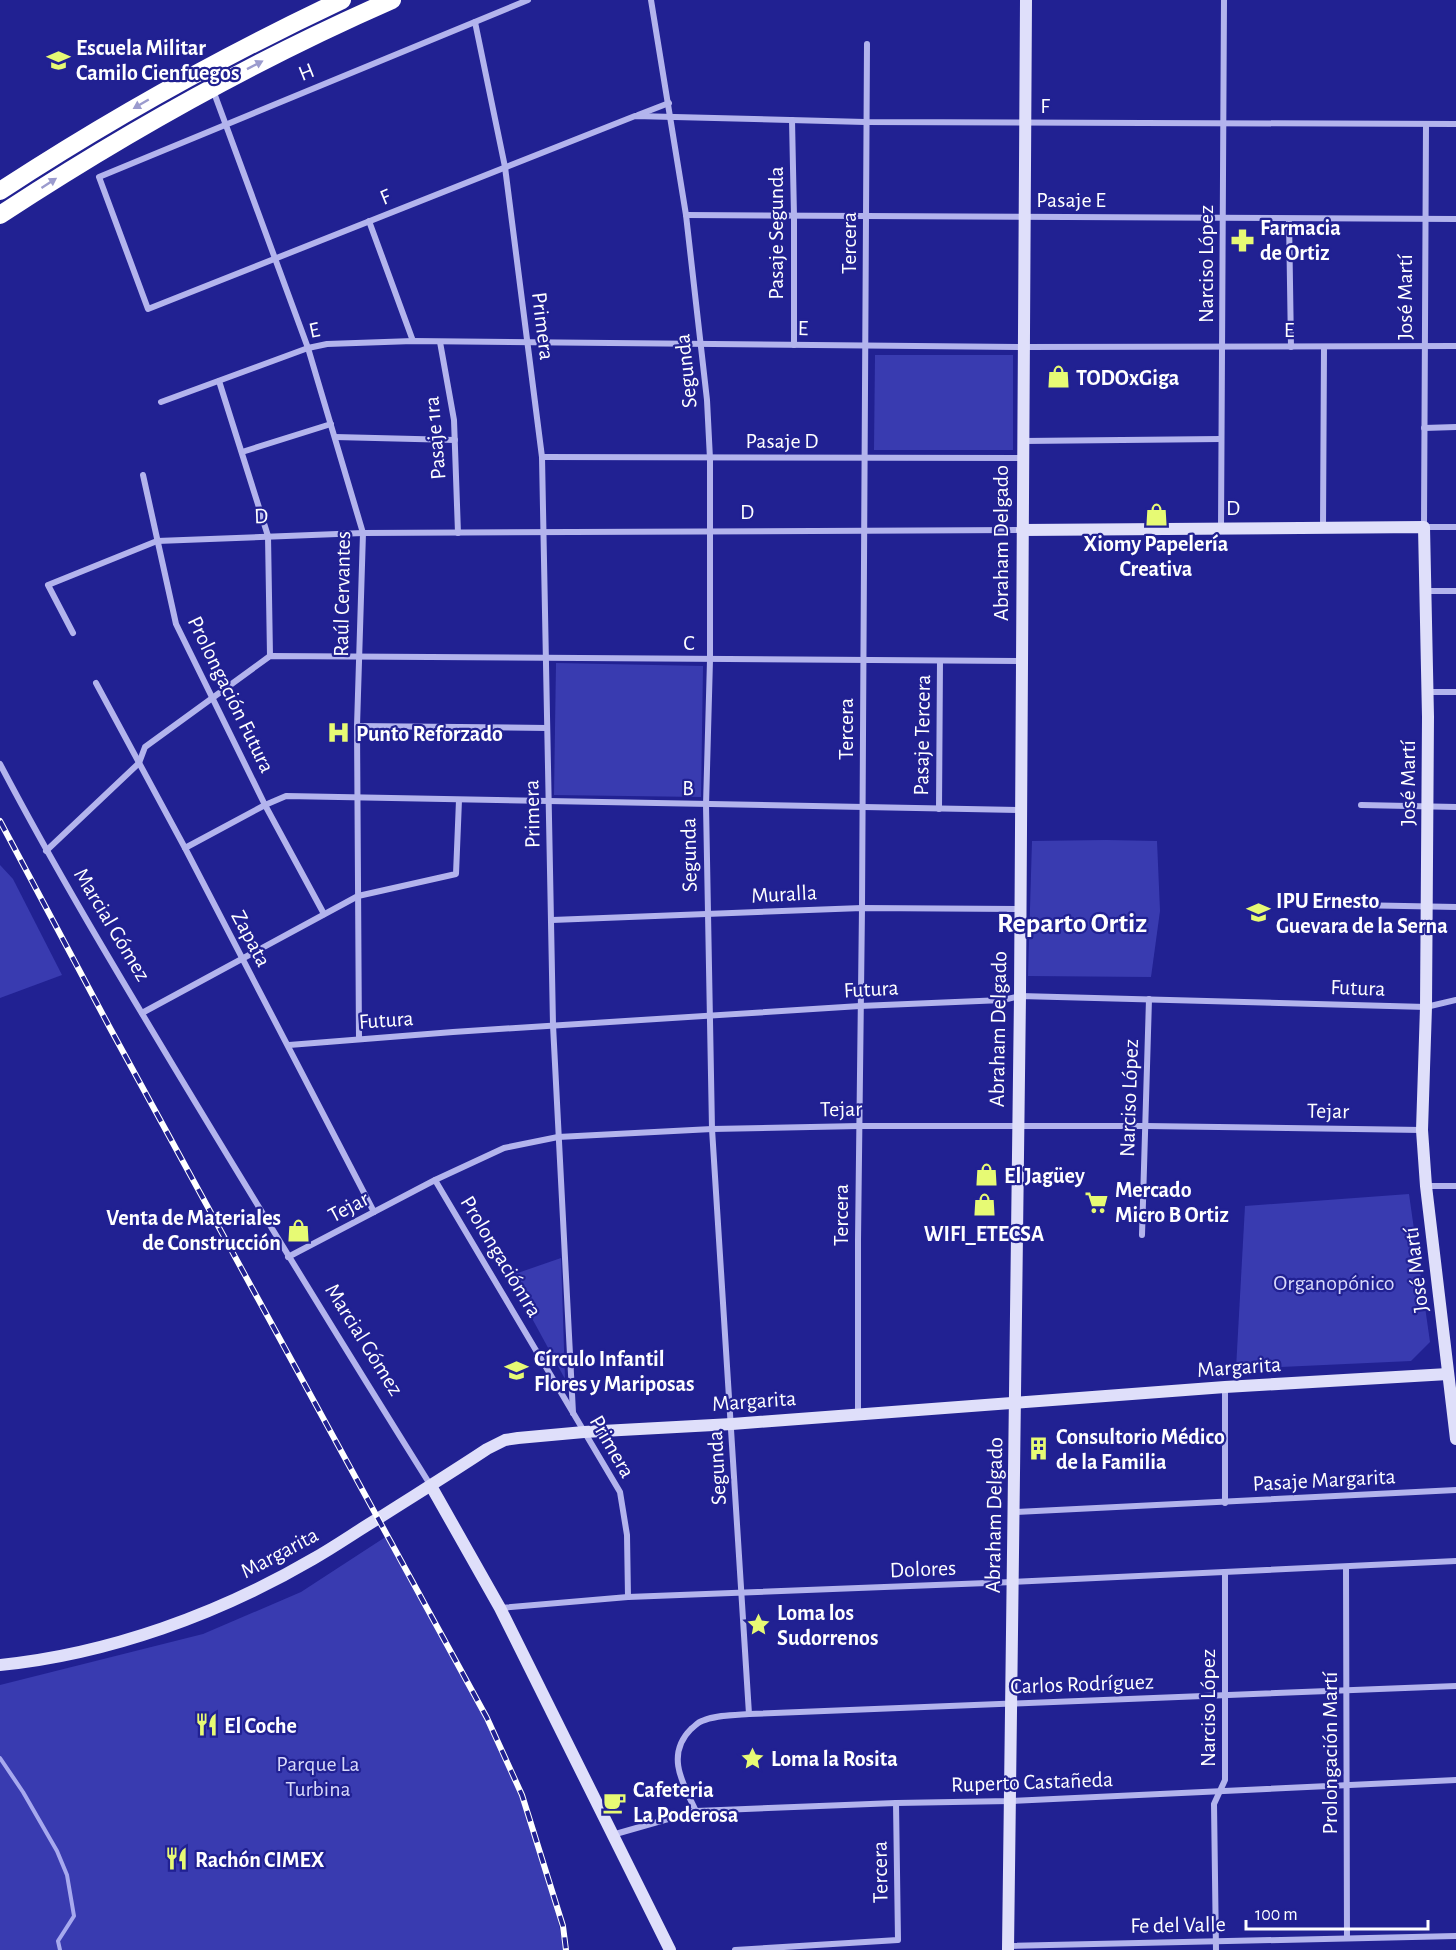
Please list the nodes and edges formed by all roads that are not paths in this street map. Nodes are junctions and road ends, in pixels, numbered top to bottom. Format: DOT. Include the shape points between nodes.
graph roads {
  1 [pos="340,0"];
  2 [pos="392,0"];
  3 [pos="528,0"];
  4 [pos="651,0"];
  5 [pos="1026,0"];
  6 [pos="1224,0"];
  7 [pos="475,22"];
  8 [pos="336,25"];
  9 [pos="867,44"];
  10 [pos="205,68"];
  11 [pos="212,87"];
  12 [pos="669,103"];
  13 [pos="635,116"];
  14 [pos="671,117"];
  15 [pos="792,120"];
  16 [pos="865,122"];
  17 [pos="1024,123"];
  18 [pos="1224,123"];
  19 [pos="225,124"];
  20 [pos="1426,124"];
  21 [pos="1456,124"];
  22 [pos="505,167"];
  23 [pos="0,191"];
  24 [pos="0,215"];
  25 [pos="686,215"];
  26 [pos="794,216"];
  27 [pos="866,216"];
  28 [pos="1024,217"];
  29 [pos="1222,218"];
  30 [pos="1289,219"];
  31 [pos="1426,219"];
  32 [pos="1456,219"];
  33 [pos="369,221"];
  34 [pos="276,258"];
  35 [pos="148,309"];
  36 [pos="413,341"];
  37 [pos="440,342"];
  38 [pos="528,342"];
  39 [pos="701,344"];
  40 [pos="794,345"];
  41 [pos="865,346"];
  42 [pos="1425,346"];
  43 [pos="1456,346"];
  44 [pos="1024,347"];
  45 [pos="1224,347"];
  46 [pos="1291,347"];
  47 [pos="1324,347"];
  48 [pos="309,348"];
  49 [pos="219,381"];
  50 [pos="161,402"];
  51 [pos="331,424"];
  52 [pos="1424,428"];
  53 [pos="1456,428"];
  54 [pos="335,437"];
  55 [pos="1221,439"];
  56 [pos="455,440"];
  57 [pos="1022,441"];
  58 [pos="242,452"];
  59 [pos="542,457"];
  60 [pos="865,458"];
  61 [pos="1022,458"];
  62 [pos="710,459"];
  63 [pos="143,475"];
  64 [pos="1456,526"];
  65 [pos="1424,527"];
  66 [pos="1221,528"];
  67 [pos="1323,528"];
  68 [pos="1022,530"];
  69 [pos="864,531"];
  70 [pos="543,532"];
  71 [pos="710,532"];
  72 [pos="363,533"];
  73 [pos="458,533"];
  74 [pos="268,536"];
  75 [pos="158,541"];
  76 [pos="1426,591"];
  77 [pos="1456,591"];
  78 [pos="73,633"];
  79 [pos="270,656"];
  80 [pos="358,656"];
  81 [pos="546,659"];
  82 [pos="710,660"];
  83 [pos="863,661"];
  84 [pos="940,661"];
  85 [pos="1021,662"];
  86 [pos="96,683"];
  87 [pos="1428,692"];
  88 [pos="1456,692"];
  89 [pos="212,699"];
  90 [pos="357,726"];
  91 [pos="547,728"];
  92 [pos="139,763"];
  93 [pos="0,764"];
  94 [pos="356,798"];
  95 [pos="459,800"];
  96 [pos="548,802"];
  97 [pos="265,805"];
  98 [pos="706,805"];
  99 [pos="1361,805"];
  100 [pos="1428,807"];
  101 [pos="1456,807"];
  102 [pos="862,808"];
  103 [pos="939,809"];
  104 [pos="1020,810"];
  105 [pos="185,848"];
  106 [pos="46,851"];
  107 [pos="358,896"];
  108 [pos="1352,905"];
  109 [pos="1427,906"];
  110 [pos="1456,907"];
  111 [pos="862,908"];
  112 [pos="1019,909"];
  113 [pos="324,914"];
  114 [pos="707,915"];
  115 [pos="552,920"];
  116 [pos="242,959"];
  117 [pos="1020,996"];
  118 [pos="1149,999"];
  119 [pos="1456,1000"];
  120 [pos="860,1006"];
  121 [pos="1426,1007"];
  122 [pos="142,1013"];
  123 [pos="709,1016"];
  124 [pos="554,1025"];
  125 [pos="359,1039"];
  126 [pos="289,1045"];
  127 [pos="859,1126"];
  128 [pos="1146,1126"];
  129 [pos="1017,1127"];
  130 [pos="712,1129"];
  131 [pos="1422,1130"];
  132 [pos="558,1137"];
  133 [pos="435,1180"];
  134 [pos="1426,1186"];
  135 [pos="1456,1186"];
  136 [pos="374,1212"];
  137 [pos="1142,1235"];
  138 [pos="288,1257"];
  139 [pos="1452,1374"];
  140 [pos="1225,1387"];
  141 [pos="1015,1402"];
  142 [pos="573,1413"];
  143 [pos="858,1413"];
  144 [pos="732,1424"];
  145 [pos="584,1432"];
  146 [pos="1456,1439"];
  147 [pos="431,1486"];
  148 [pos="1456,1490"];
  149 [pos="1225,1503"];
  150 [pos="1014,1512"];
  151 [pos="1456,1561"];
  152 [pos="1346,1567"];
  153 [pos="1225,1572"];
  154 [pos="1013,1582"];
  155 [pos="742,1594"];
  156 [pos="628,1597"];
  157 [pos="500,1608"];
  158 [pos="0,1665"];
  159 [pos="1456,1686"];
  160 [pos="1346,1692"];
  161 [pos="1225,1696"];
  162 [pos="1011,1704"];
  163 [pos="749,1714"];
  164 [pos="1456,1780"];
  165 [pos="1347,1786"];
  166 [pos="1218,1792"];
  167 [pos="1010,1801"];
  168 [pos="896,1803"];
  169 [pos="696,1811"];
  170 [pos="612,1835"];
  171 [pos="1456,1936"];
  172 [pos="1347,1938"];
  173 [pos="1215,1941"];
  174 [pos="1008,1948"];
  175 [pos="670,1950"];
  176 [pos="735,1950"];
  177 [pos="1216,1950"];
  1 -- 8 [label="street"];
  1 -- 10 [label="highway"];
  2 -- 8 [label="highway"];
  3 -- 7 [label="street, H"];
  4 -- 12 [label="street, Segunda"];
  5 -- 17 [label="street, Abraham Delgado"];
  6 -- 18 [label="street, Narciso López"];
  7 -- 19 [label="street, H"];
  7 -- 22 [label="street, Primera"];
  11 -- 8 [label="highway, one-way"];
  9 -- 16 [label="street, Tercera"];
  10 -- 11 [label="street, Raúl Cervantes"];
  10 -- 23 [label="highway, one-way"];
  11 -- 19 [label="street, Raúl Cervantes"];
  24 -- 11 [label="highway, one-way" via="77,165"];
  12 -- 13 [label="street, F"];
  12 -- 14 [label="street, Segunda"];
  13 -- 14 [label="street, F"];
  13 -- 22 [label="street, F"];
  14 -- 15 [label="street, F"];
  14 -- 25 [label="street, Segunda"];
  15 -- 16 [label="street, F"];
  15 -- 26 [label="street, Pasaje Segunda"];
  16 -- 17 [label="street, F"];
  16 -- 27 [label="street, Tercera"];
  17 -- 18 [label="street, F"];
  17 -- 28 [label="street, Abraham Delgado"];
  18 -- 20 [label="street, F"];
  18 -- 29 [label="street, Narciso López"];
  19 -- 34 [label="street, Raúl Cervantes"];
  19 -- 35 [label="street, H" via="99,177"];
  20 -- 21 [label="street, F"];
  20 -- 31 [label="street, José Martí"];
  22 -- 33 [label="street, F"];
  22 -- 38 [label="street, Primera"];
  25 -- 26 [label="street, Pasaje E"];
  25 -- 39 [label="street, Segunda"];
  26 -- 27 [label="street, Pasaje E"];
  26 -- 40 [label="street, Pasaje Segunda"];
  27 -- 28 [label="street, Pasaje E"];
  27 -- 41 [label="street, Tercera"];
  28 -- 29 [label="street, Pasaje E"];
  28 -- 44 [label="street, Abraham Delgado"];
  29 -- 30 [label="street, Pasaje E"];
  29 -- 45 [label="street, Narciso López"];
  30 -- 31 [label="street, Pasaje E"];
  30 -- 46 [label="street"];
  31 -- 32 [label="street, Pasaje E"];
  31 -- 42 [label="street, José Martí"];
  33 -- 34 [label="street, F"];
  33 -- 36 [label="street"];
  34 -- 35 [label="street, F"];
  34 -- 48 [label="street, Raúl Cervantes"];
  36 -- 37 [label="street, E"];
  36 -- 48 [label="street, E"];
  37 -- 38 [label="street, E"];
  37 -- 56 [label="street, Pasaje 1ra"];
  38 -- 39 [label="street, E"];
  38 -- 59 [label="street, Primera"];
  39 -- 40 [label="street, E"];
  39 -- 62 [label="street, Segunda"];
  40 -- 41 [label="street, E"];
  41 -- 44 [label="street, E"];
  41 -- 60 [label="street, Tercera"];
  42 -- 43 [label="street, E"];
  42 -- 47 [label="street, E"];
  42 -- 52 [label="street, José Martí"];
  44 -- 45 [label="street, E"];
  44 -- 57 [label="street, Abraham Delgado"];
  45 -- 46 [label="street, E"];
  45 -- 55 [label="street, Narciso López"];
  46 -- 47 [label="street, E"];
  47 -- 67 [label="street"];
  48 -- 49 [label="street, E"];
  48 -- 51 [label="street, Raúl Cervantes"];
  49 -- 50 [label="street, E"];
  49 -- 58 [label="street"];
  51 -- 54 [label="street, Raúl Cervantes"];
  51 -- 58 [label="street"];
  52 -- 53 [label="street"];
  52 -- 65 [label="street, José Martí"];
  54 -- 56 [label="street"];
  54 -- 72 [label="street, Raúl Cervantes"];
  55 -- 57 [label="street"];
  55 -- 66 [label="street, Narciso López"];
  56 -- 73 [label="street, Pasaje 1ra"];
  57 -- 61 [label="street, Abraham Delgado"];
  58 -- 74 [label="street"];
  59 -- 62 [label="street, Pasaje D"];
  59 -- 70 [label="street, Primera"];
  60 -- 61 [label="street, Pasaje D"];
  60 -- 62 [label="street, Pasaje D"];
  60 -- 69 [label="street, Tercera"];
  61 -- 68 [label="street, Abraham Delgado"];
  62 -- 71 [label="street, Segunda"];
  63 -- 75 [label="street, Prolongación Futura"];
  64 -- 65 [label="street, D"];
  65 -- 67 [label="street, D"];
  65 -- 76 [label="street, José Martí"];
  66 -- 67 [label="street, D"];
  66 -- 68 [label="street, D"];
  68 -- 69 [label="street, D"];
  68 -- 85 [label="street, Abraham Delgado"];
  69 -- 71 [label="street, D"];
  69 -- 83 [label="street, Tercera"];
  70 -- 71 [label="street, D"];
  70 -- 73 [label="street, D"];
  70 -- 81 [label="street, Primera"];
  71 -- 82 [label="street, Segunda"];
  72 -- 73 [label="street, D"];
  72 -- 74 [label="street, D"];
  72 -- 80 [label="street, Raúl Cervantes"];
  74 -- 75 [label="street, D"];
  74 -- 79 [label="street"];
  75 -- 78 [label="street, D" via="48,585"];
  75 -- 89 [label="street, Prolongación Futura" via="176,624"];
  76 -- 77 [label="street"];
  76 -- 87 [label="street, José Martí"];
  79 -- 80 [label="street, C"];
  79 -- 89 [label="street"];
  80 -- 81 [label="street, C"];
  80 -- 90 [label="street, Raúl Cervantes"];
  81 -- 82 [label="street, C"];
  81 -- 91 [label="street, Primera"];
  82 -- 83 [label="street, C"];
  82 -- 98 [label="street, Segunda"];
  83 -- 84 [label="street, C"];
  83 -- 102 [label="street, Tercera"];
  84 -- 85 [label="street, C"];
  84 -- 103 [label="street, Pasaje Tercera"];
  85 -- 104 [label="street, Abraham Delgado"];
  86 -- 92 [label="street, Zapata"];
  87 -- 88 [label="street"];
  87 -- 100 [label="street, José Martí"];
  89 -- 92 [label="street" via="145,747"];
  89 -- 97 [label="street, Prolongación Futura"];
  90 -- 91 [label="street"];
  90 -- 94 [label="street, Raúl Cervantes"];
  91 -- 96 [label="street, Primera"];
  92 -- 105 [label="street, Zapata"];
  92 -- 106 [label="street"];
  93 -- 106 [label="street, Marcial Gómez"];
  94 -- 95 [label="street, B"];
  94 -- 97 [label="street, B" via="286,796"];
  94 -- 107 [label="street, Raúl Cervantes"];
  95 -- 96 [label="street, B"];
  95 -- 107 [label="street" via="456,874"];
  96 -- 98 [label="street, B"];
  96 -- 115 [label="street, Primera"];
  97 -- 105 [label="street, B"];
  97 -- 113 [label="street, Prolongación Futura"];
  98 -- 102 [label="street, B"];
  98 -- 114 [label="street, Segunda"];
  99 -- 100 [label="street"];
  100 -- 101 [label="street"];
  100 -- 109 [label="street, José Martí"];
  102 -- 103 [label="street, B"];
  102 -- 111 [label="street, Tercera"];
  103 -- 104 [label="street, B"];
  104 -- 112 [label="street, Abraham Delgado"];
  105 -- 116 [label="street, Zapata"];
  106 -- 122 [label="street, Marcial Gómez"];
  107 -- 113 [label="street"];
  107 -- 125 [label="street, Raúl Cervantes"];
  108 -- 109 [label="street"];
  109 -- 110 [label="street"];
  109 -- 121 [label="street, José Martí"];
  111 -- 112 [label="street, Muralla"];
  111 -- 114 [label="street, Muralla"];
  111 -- 120 [label="street, Tercera"];
  112 -- 117 [label="street, Abraham Delgado"];
  113 -- 116 [label="street"];
  114 -- 115 [label="street, Muralla"];
  114 -- 123 [label="street, Segunda"];
  115 -- 124 [label="street, Primera"];
  116 -- 122 [label="street"];
  116 -- 126 [label="street, Zapata"];
  117 -- 118 [label="street, Futura"];
  117 -- 120 [label="street, Futura"];
  117 -- 129 [label="street, Abraham Delgado"];
  118 -- 121 [label="street, Futura"];
  118 -- 128 [label="street, Narciso López"];
  119 -- 121 [label="street, Futura"];
  120 -- 123 [label="street, Futura"];
  120 -- 127 [label="street, Tercera"];
  121 -- 131 [label="street, José Martí"];
  122 -- 138 [label="street, Marcial Gómez"];
  123 -- 124 [label="street, Futura"];
  123 -- 130 [label="street, Segunda"];
  124 -- 125 [label="street, Futura"];
  124 -- 132 [label="street, Primera"];
  125 -- 126 [label="street, Futura"];
  126 -- 136 [label="street, Zapata"];
  127 -- 129 [label="street, Tejar"];
  127 -- 130 [label="street, Tejar"];
  127 -- 143 [label="street, Tercera"];
  128 -- 129 [label="street, Tejar"];
  128 -- 131 [label="street, Tejar"];
  128 -- 137 [label="street, Narciso López"];
  129 -- 141 [label="street, Abraham Delgado"];
  130 -- 132 [label="street, Tejar"];
  130 -- 144 [label="street, Segunda"];
  131 -- 134 [label="street, José Martí"];
  132 -- 133 [label="street, Tejar" via="504,1148"];
  132 -- 142 [label="street, Primera"];
  133 -- 136 [label="street, Tejar"];
  133 -- 142 [label="street, Prolongación1ra"];
  134 -- 135 [label="street"];
  134 -- 139 [label="street, José Martí"];
  136 -- 138 [label="street, Tejar"];
  138 -- 147 [label="street, Marcial Gómez"];
  139 -- 140 [label="street, Margarita"];
  139 -- 146 [label="street, José Martí"];
  140 -- 141 [label="street, Margarita"];
  140 -- 149 [label="street"];
  141 -- 143 [label="street, Margarita"];
  141 -- 150 [label="street, Abraham Delgado"];
  142 -- 145 [label="street, Primera"];
  143 -- 144 [label="street, Margarita"];
  144 -- 145 [label="street, Margarita"];
  144 -- 155 [label="street, Segunda"];
  145 -- 147 [label="street, Margarita" via="505,1440"];
  145 -- 156 [label="street, Primera" via="620,1492 627,1535"];
  147 -- 157 [label="street, Marcial Gómez"];
  147 -- 158 [label="street, Margarita" via="314,1559 193,1617 122,1641"];
  148 -- 149 [label="street, Pasaje Margarita"];
  149 -- 150 [label="street, Pasaje Margarita"];
  150 -- 154 [label="street, Abraham Delgado"];
  151 -- 152 [label="street, Dolores"];
  152 -- 153 [label="street, Dolores"];
  152 -- 160 [label="street, Prolongación Martí"];
  153 -- 154 [label="street, Dolores"];
  153 -- 161 [label="street, Narciso López"];
  154 -- 155 [label="street, Dolores"];
  154 -- 162 [label="street, Abraham Delgado"];
  155 -- 156 [label="street, Dolores"];
  155 -- 163 [label="street, Segunda"];
  156 -- 157 [label="street, Dolores"];
  157 -- 170 [label="street, Marcial Gómez"];
  159 -- 160 [label="street, Carlos Rodríguez"];
  160 -- 161 [label="street, Carlos Rodríguez"];
  160 -- 165 [label="street, Prolongación Martí"];
  161 -- 162 [label="street, Carlos Rodríguez"];
  161 -- 166 [label="street, Narciso López" via="1225,1780"];
  162 -- 163 [label="street, Carlos Rodríguez"];
  162 -- 167 [label="street, Abraham Delgado"];
  163 -- 169 [label="street, Carlos Rodríguez" via="699,1721 680,1742 679,1775"];
  164 -- 165 [label="street, Ruperto Castañeda"];
  165 -- 166 [label="street, Ruperto Castañeda"];
  165 -- 172 [label="street, Prolongación Martí"];
  166 -- 167 [label="street, Ruperto Castañeda"];
  166 -- 173 [label="street, Narciso López" via="1214,1804"];
  167 -- 168 [label="street, Ruperto Castañeda"];
  167 -- 174 [label="street, Abraham Delgado"];
  168 -- 169 [label="street, Ruperto Castañeda"];
  168 -- 176 [label="street, Tercera" via="898,1940"];
  169 -- 170 [label="street, Ruperto Castañeda"];
  170 -- 175 [label="street, Marcial Gómez"];
  171 -- 172 [label="street, Fe del Valle"];
  172 -- 173 [label="street, Fe del Valle"];
  173 -- 174 [label="street, Fe del Valle"];
  173 -- 177 [label="street, Narciso López"];
}
